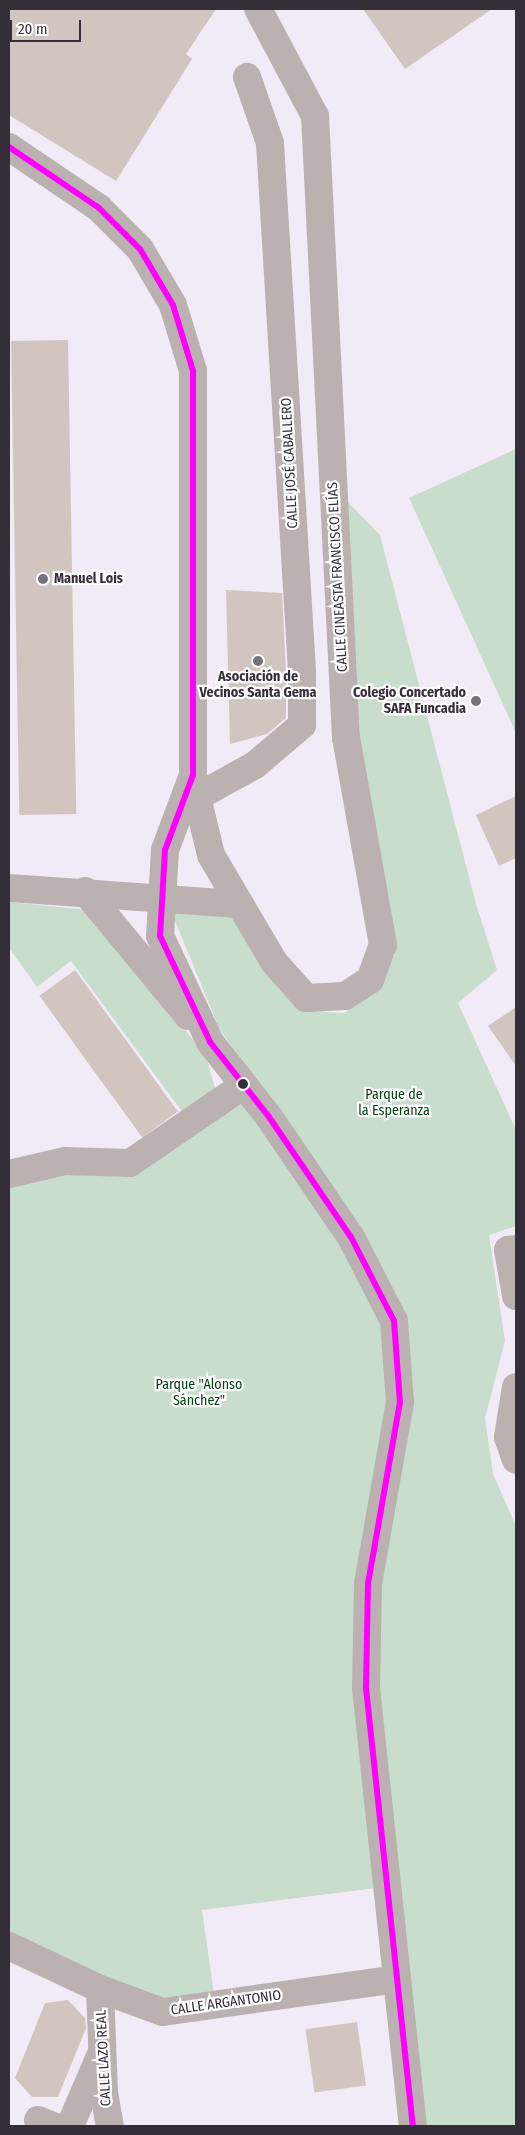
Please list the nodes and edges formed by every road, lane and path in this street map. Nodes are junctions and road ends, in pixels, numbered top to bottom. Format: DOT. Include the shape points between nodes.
graph roads {
  1 [pos="258,9"];
  2 [pos="247,77"];
  3 [pos="9,147"];
  4 [pos="195,786"];
  5 [pos="9,888"];
  6 [pos="85,891"];
  7 [pos="160,896"];
  8 [pos="239,904"];
  9 [pos="210,1042"];
  10 [pos="244,1085"];
  11 [pos="9,1174"];
  12 [pos="512,1249"];
  13 [pos="516,1296"];
  14 [pos="516,1387"];
  15 [pos="516,1460"];
  16 [pos="9,1946"];
  17 [pos="397,1979"];
  18 [pos="100,1989"];
  19 [pos="103,2050"];
  20 [pos="70,2126"];
  21 [pos="110,2126"];
  22 [pos="412,2126"];
  1 -- 8 [label="street, CALLE CINEASTA FRANCISCO ELÍAS" via="314,116 346,738 383,945 370,980 345,996 306,998 274,962"];
  2 -- 4 [label="street, CALLE JOSÉ CABALLERO" via="270,143 302,725 255,765"];
  3 -- 4 [label="street" via="99,208 140,249 173,305 190,362"];
  4 -- 7 [label="street" via="165,850"];
  4 -- 8 [label="street, CALLE CINEASTA FRANCISCO ELÍAS" via="211,855"];
  5 -- 6 [label="street"];
  6 -- 7 [label="street"];
  6 -- 9 [label="street"];
  7 -- 8 [label="street"];
  7 -- 9 [label="street" via="160,936"];
  9 -- 10 [label="street"];
  10 -- 11 [label="street" via="130,1163 65,1161"];
  10 -- 17 [label="street" via="351,1237 394,1320 400,1402 368,1583 366,1688"];
  12 -- 13 [label="street"];
  14 -- 15 [label="street" via="508,1438"];
  16 -- 18 [label="street, CALLE ARGANTONIO"];
  17 -- 18 [label="street, CALLE ARGANTONIO" via="163,2012"];
  17 -- 22 [label="street"];
  18 -- 19 [label="street, CALLE LAZO REAL"];
  19 -- 20 [label="street"];
  19 -- 21 [label="street, CALLE LAZO REAL"];
}
